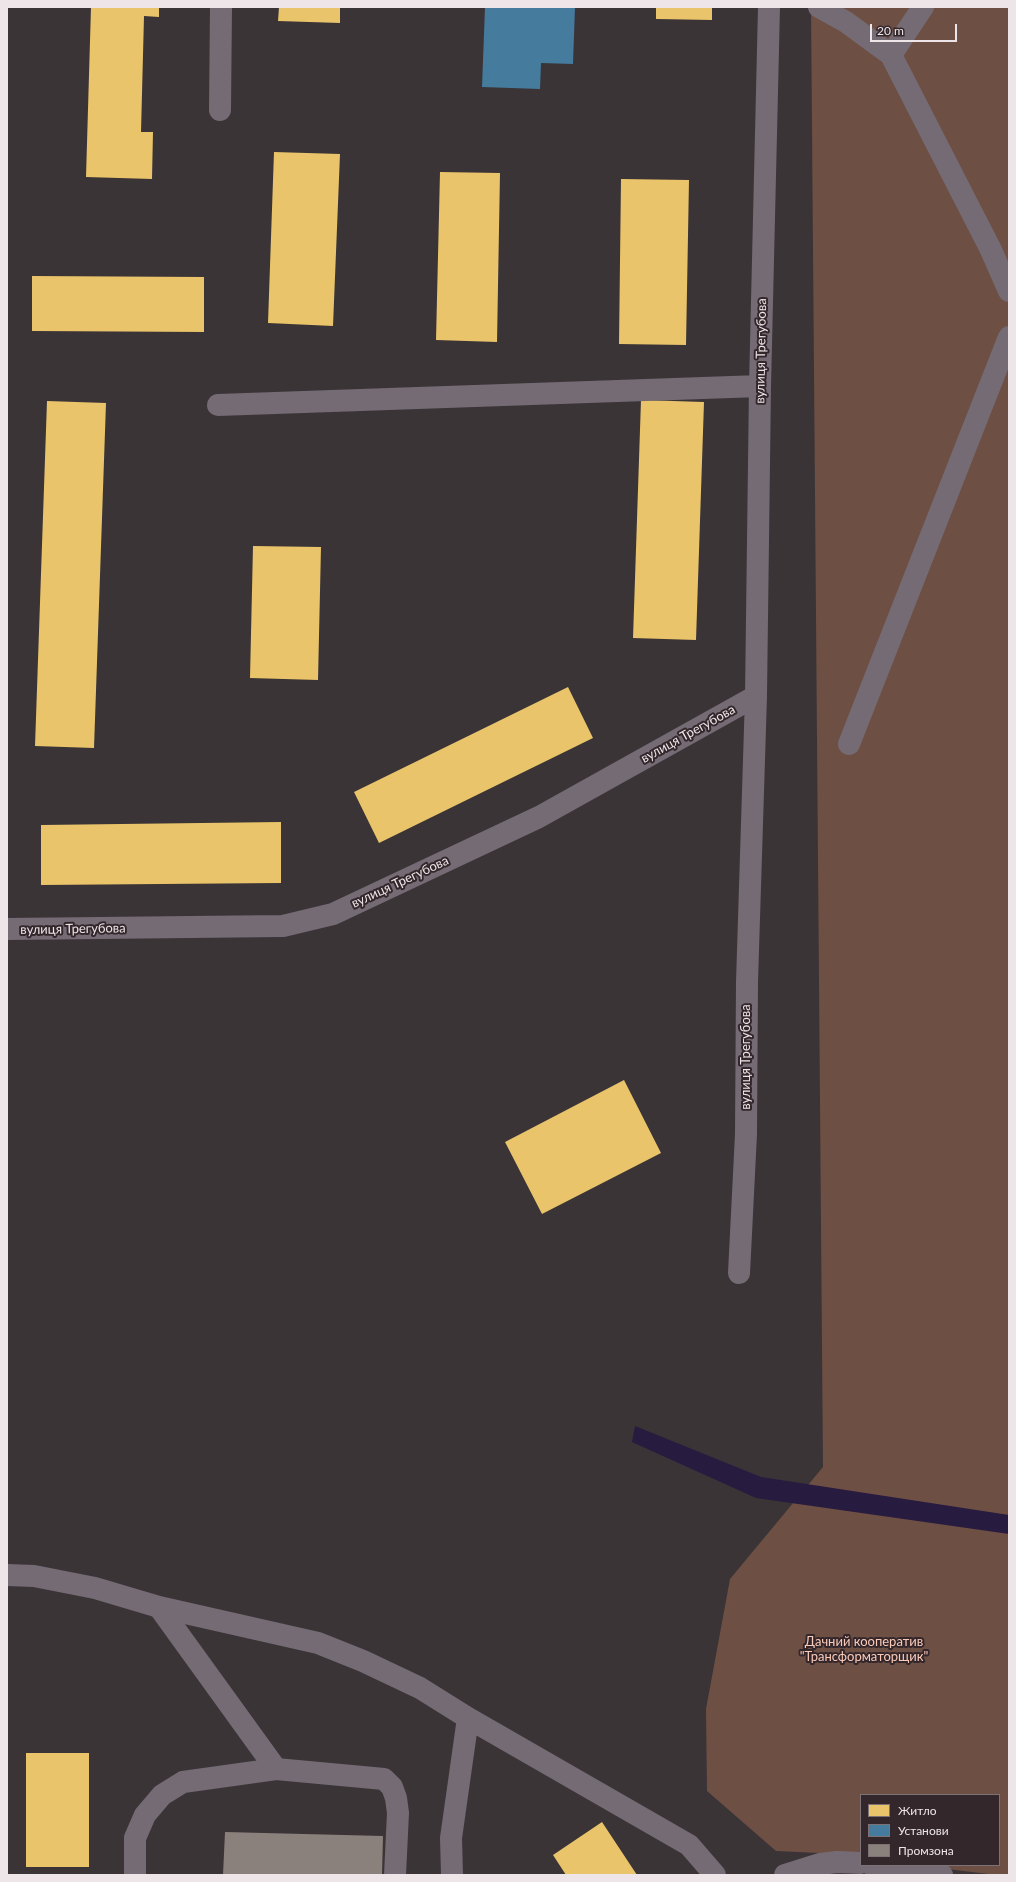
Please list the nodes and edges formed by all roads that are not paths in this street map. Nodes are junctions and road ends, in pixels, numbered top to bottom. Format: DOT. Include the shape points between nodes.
graph roads {
  1 [pos="221,7"];
  2 [pos="769,7"];
  3 [pos="819,7"];
  4 [pos="923,7"];
  5 [pos="891,54"];
  6 [pos="220,110"];
  7 [pos="1009,291"];
  8 [pos="1009,337"];
  9 [pos="760,386"];
  10 [pos="218,405"];
  11 [pos="756,696"];
  12 [pos="849,744"];
  13 [pos="7,929"];
  14 [pos="738,1274"];
  15 [pos="7,1575"];
  16 [pos="159,1606"];
  17 [pos="468,1718"];
  18 [pos="276,1770"];
  19 [pos="860,1864"];
  20 [pos="879,1866"];
  21 [pos="135,1875"];
  22 [pos="395,1875"];
  23 [pos="452,1875"];
  24 [pos="714,1875"];
  25 [pos="786,1875"];
  26 [pos="942,1875"];
  1 -- 6 [label="street"];
  2 -- 9 [label="street, вулиця Трегубова"];
  3 -- 5 [label="street" via="846,22"];
  4 -- 5 [label="street"];
  5 -- 7 [label="street" via="991,250"];
  8 -- 12 [label="street"];
  9 -- 10 [label="street"];
  9 -- 11 [label="street, вулиця Трегубова"];
  11 -- 13 [label="street, вулиця Трегубова" via="539,817 333,914 284,926"];
  11 -- 14 [label="street, вулиця Трегубова" via="747,982 746,1134"];
  15 -- 16 [label="street" via="34,1576 88,1587"];
  16 -- 17 [label="street" via="318,1643 420,1688"];
  16 -- 18 [label="street"];
  17 -- 23 [label="street" via="451,1838"];
  17 -- 24 [label="street" via="688,1845"];
  18 -- 21 [label="street" via="183,1782 162,1795 145,1815 135,1838"];
  18 -- 22 [label="street" via="384,1779 392,1787 398,1813"];
  19 -- 25 [label="street" via="820,1864"];
  20 -- 26 [label="street"];
}
